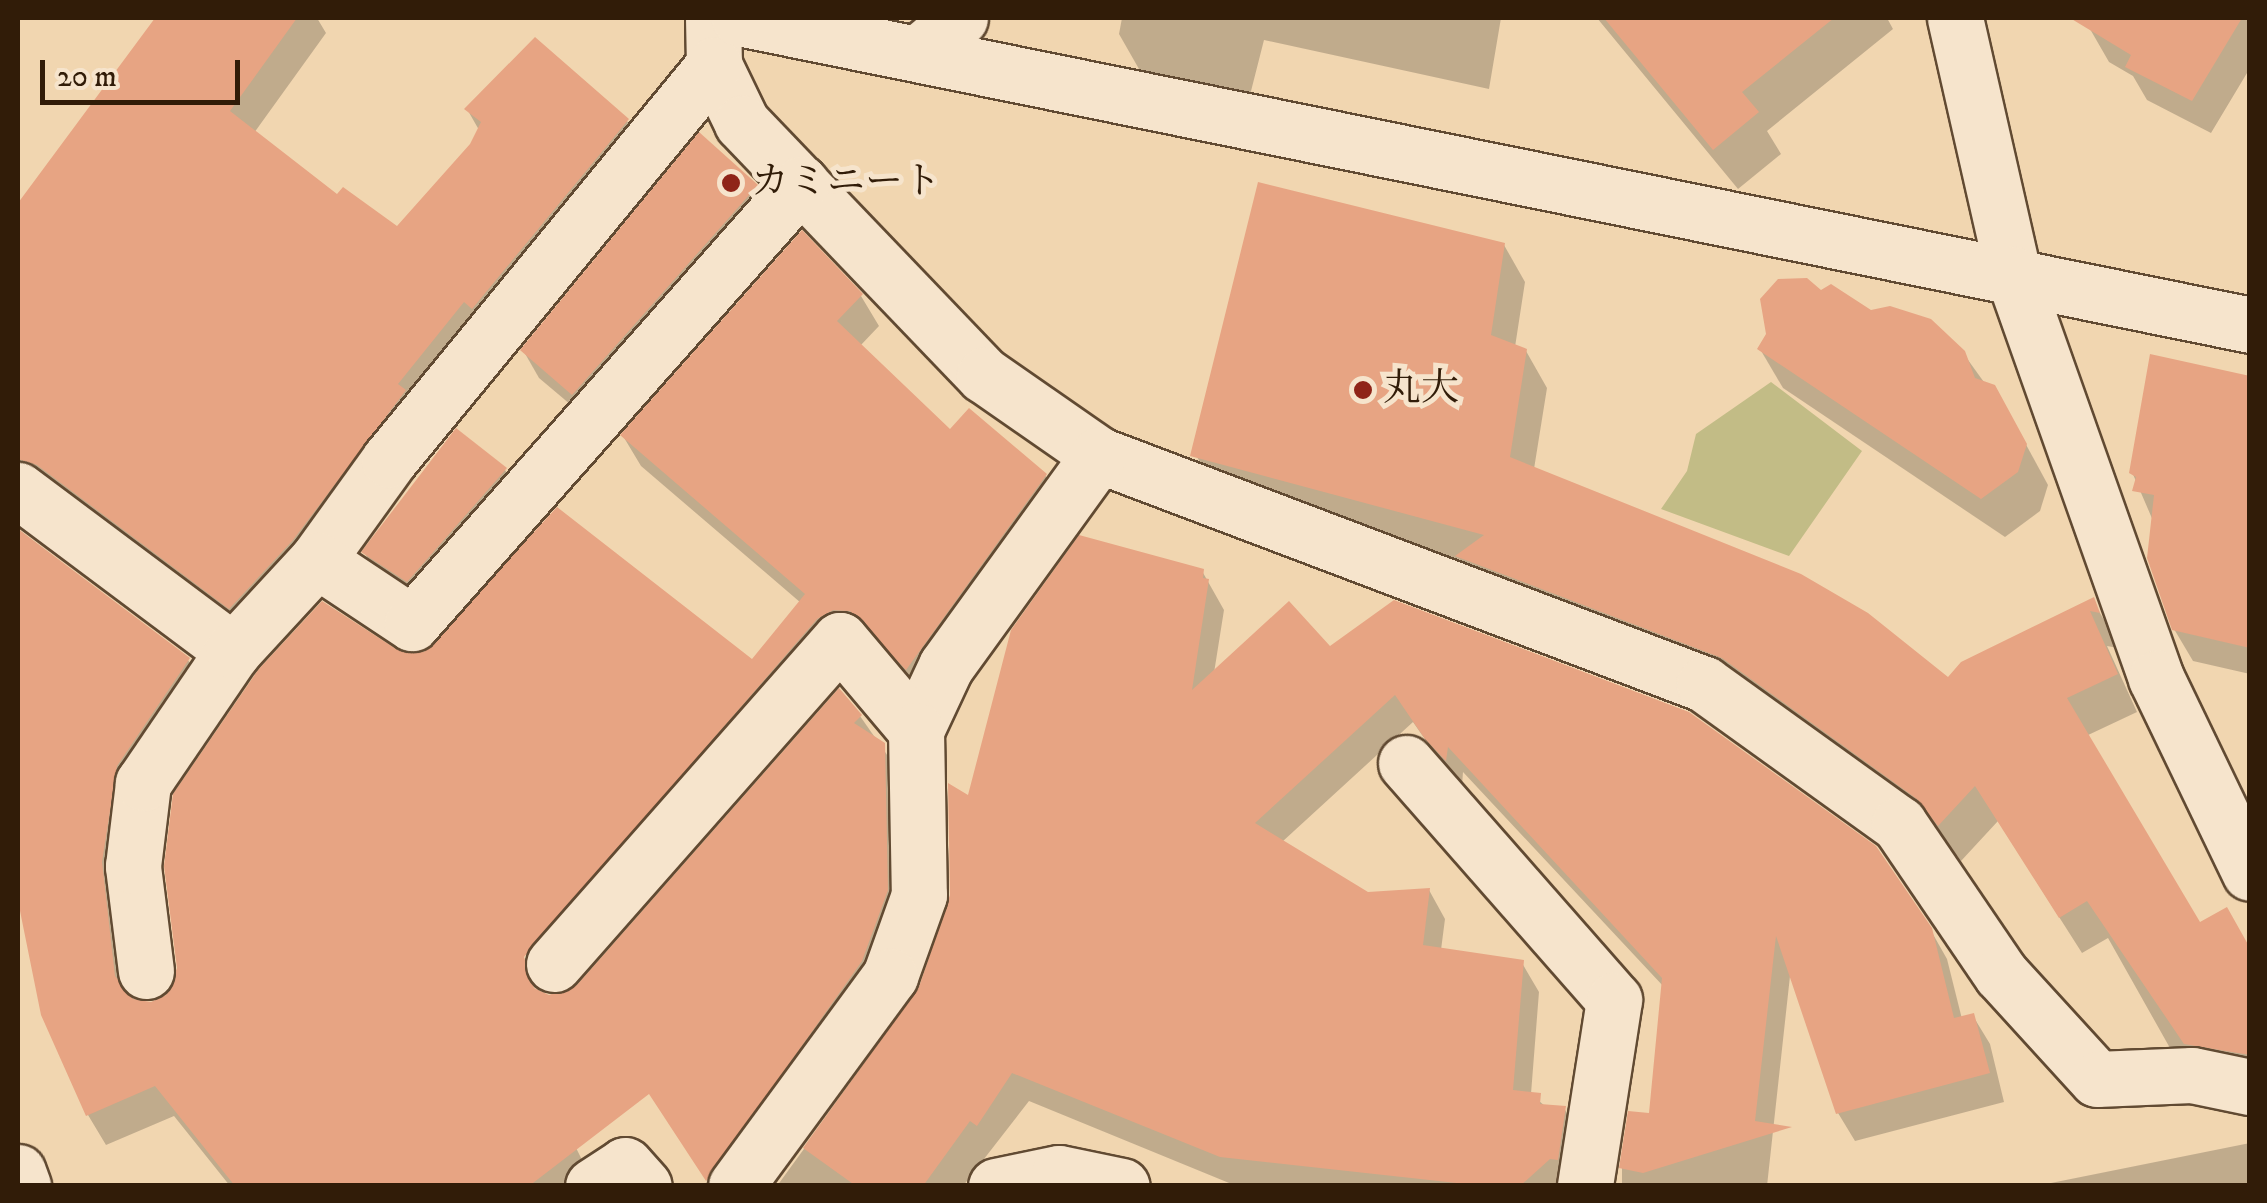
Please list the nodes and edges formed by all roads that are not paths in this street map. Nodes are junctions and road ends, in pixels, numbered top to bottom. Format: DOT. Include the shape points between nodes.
graph roads {
  1 [pos="740,18"];
  2 [pos="1954,18"];
  3 [pos="940,34"];
  4 [pos="713,41"];
  5 [pos="801,184"];
  6 [pos="2014,274"];
  7 [pos="2250,325"];
  8 [pos="1099,456"];
  9 [pos="18,490"];
  10 [pos="317,560"];
  11 [pos="234,651"];
  12 [pos="916,730"];
  13 [pos="1406,763"];
  14 [pos="2250,873"];
  15 [pos="554,964"];
  16 [pos="146,970"];
  17 [pos="2250,1087"];
  18 [pos="18,1172"];
  19 [pos="23,1186"];
  20 [pos="593,1186"];
  21 [pos="644,1186"];
  22 [pos="736,1186"];
  23 [pos="996,1186"];
  24 [pos="1122,1186"];
  25 [pos="1585,1186"];
  1 -- 3 [label="street"];
  2 -- 6 [label="street"];
  3 -- 6 [label="street"];
  4 -- 5 [label="street" via="742,122"];
  4 -- 10 [label="street"];
  5 -- 8 [label="street" via="984,376"];
  5 -- 10 [label="street" via="412,623"];
  6 -- 7 [label="street"];
  6 -- 14 [label="street" via="2156,678"];
  8 -- 12 [label="street" via="946,666"];
  8 -- 17 [label="street" via="1704,684 1899,824 2001,974 2097,1079 2192,1075"];
  9 -- 11 [label="street"];
  10 -- 11 [label="street"];
  11 -- 16 [label="street" via="143,783 132,866"];
  12 -- 15 [label="street" via="840,640"];
  12 -- 22 [label="street" via="919,895 890,976"];
  13 -- 25 [label="street" via="1614,1000"];
  18 -- 19 [label="street"];
  20 -- 21 [label="street" via="626,1165"];
  23 -- 24 [label="street" via="1059,1173"];
}
